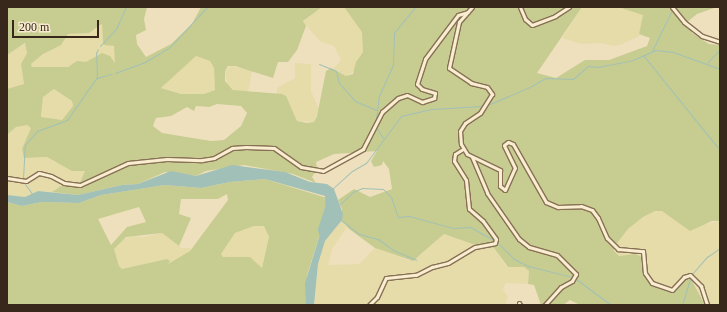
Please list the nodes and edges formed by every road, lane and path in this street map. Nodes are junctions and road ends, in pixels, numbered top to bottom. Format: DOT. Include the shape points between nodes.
graph roads {
  1 [pos="472,7"];
  2 [pos="520,7"];
  3 [pos="569,7"];
  4 [pos="672,7"];
  5 [pos="470,12"];
  6 [pos="720,42"];
  7 [pos="463,149"];
  8 [pos="472,157"];
  9 [pos="7,178"];
  10 [pos="369,305"];
  11 [pos="545,305"];
  12 [pos="707,305"];
  1 -- 5 [label="street"];
  2 -- 3 [label="street" via="525,19 532,25"];
  4 -- 6 [label="street" via="684,22 702,36"];
  5 -- 7 [label="street" via="459,22 449,68 471,83 487,87 492,94 480,114 462,126 460,137"];
  5 -- 9 [label="street" via="458,15 424,59 417,84 435,94 434,98 422,102 410,96 398,98 382,112 363,149 323,172 301,167 274,148 246,146 232,148 214,158 202,160 167,159 128,164 80,185 64,183 39,173 26,181"];
  7 -- 8 [label="street"];
  7 -- 10 [label="street" via="456,153 454,161 466,180 469,209 483,221 496,239 495,243 475,247 448,263 416,275 386,278 377,297"];
  8 -- 11 [label="street" via="487,193 519,239 529,247 557,255 576,274 572,281 561,287"];
  8 -- 12 [label="street" via="500,170 500,186 505,190 515,168 504,145 508,142 513,144 546,202 558,207 581,206 592,210 607,238 618,249 643,251 646,273 652,283 672,290 685,275 690,275 701,286"];
}
